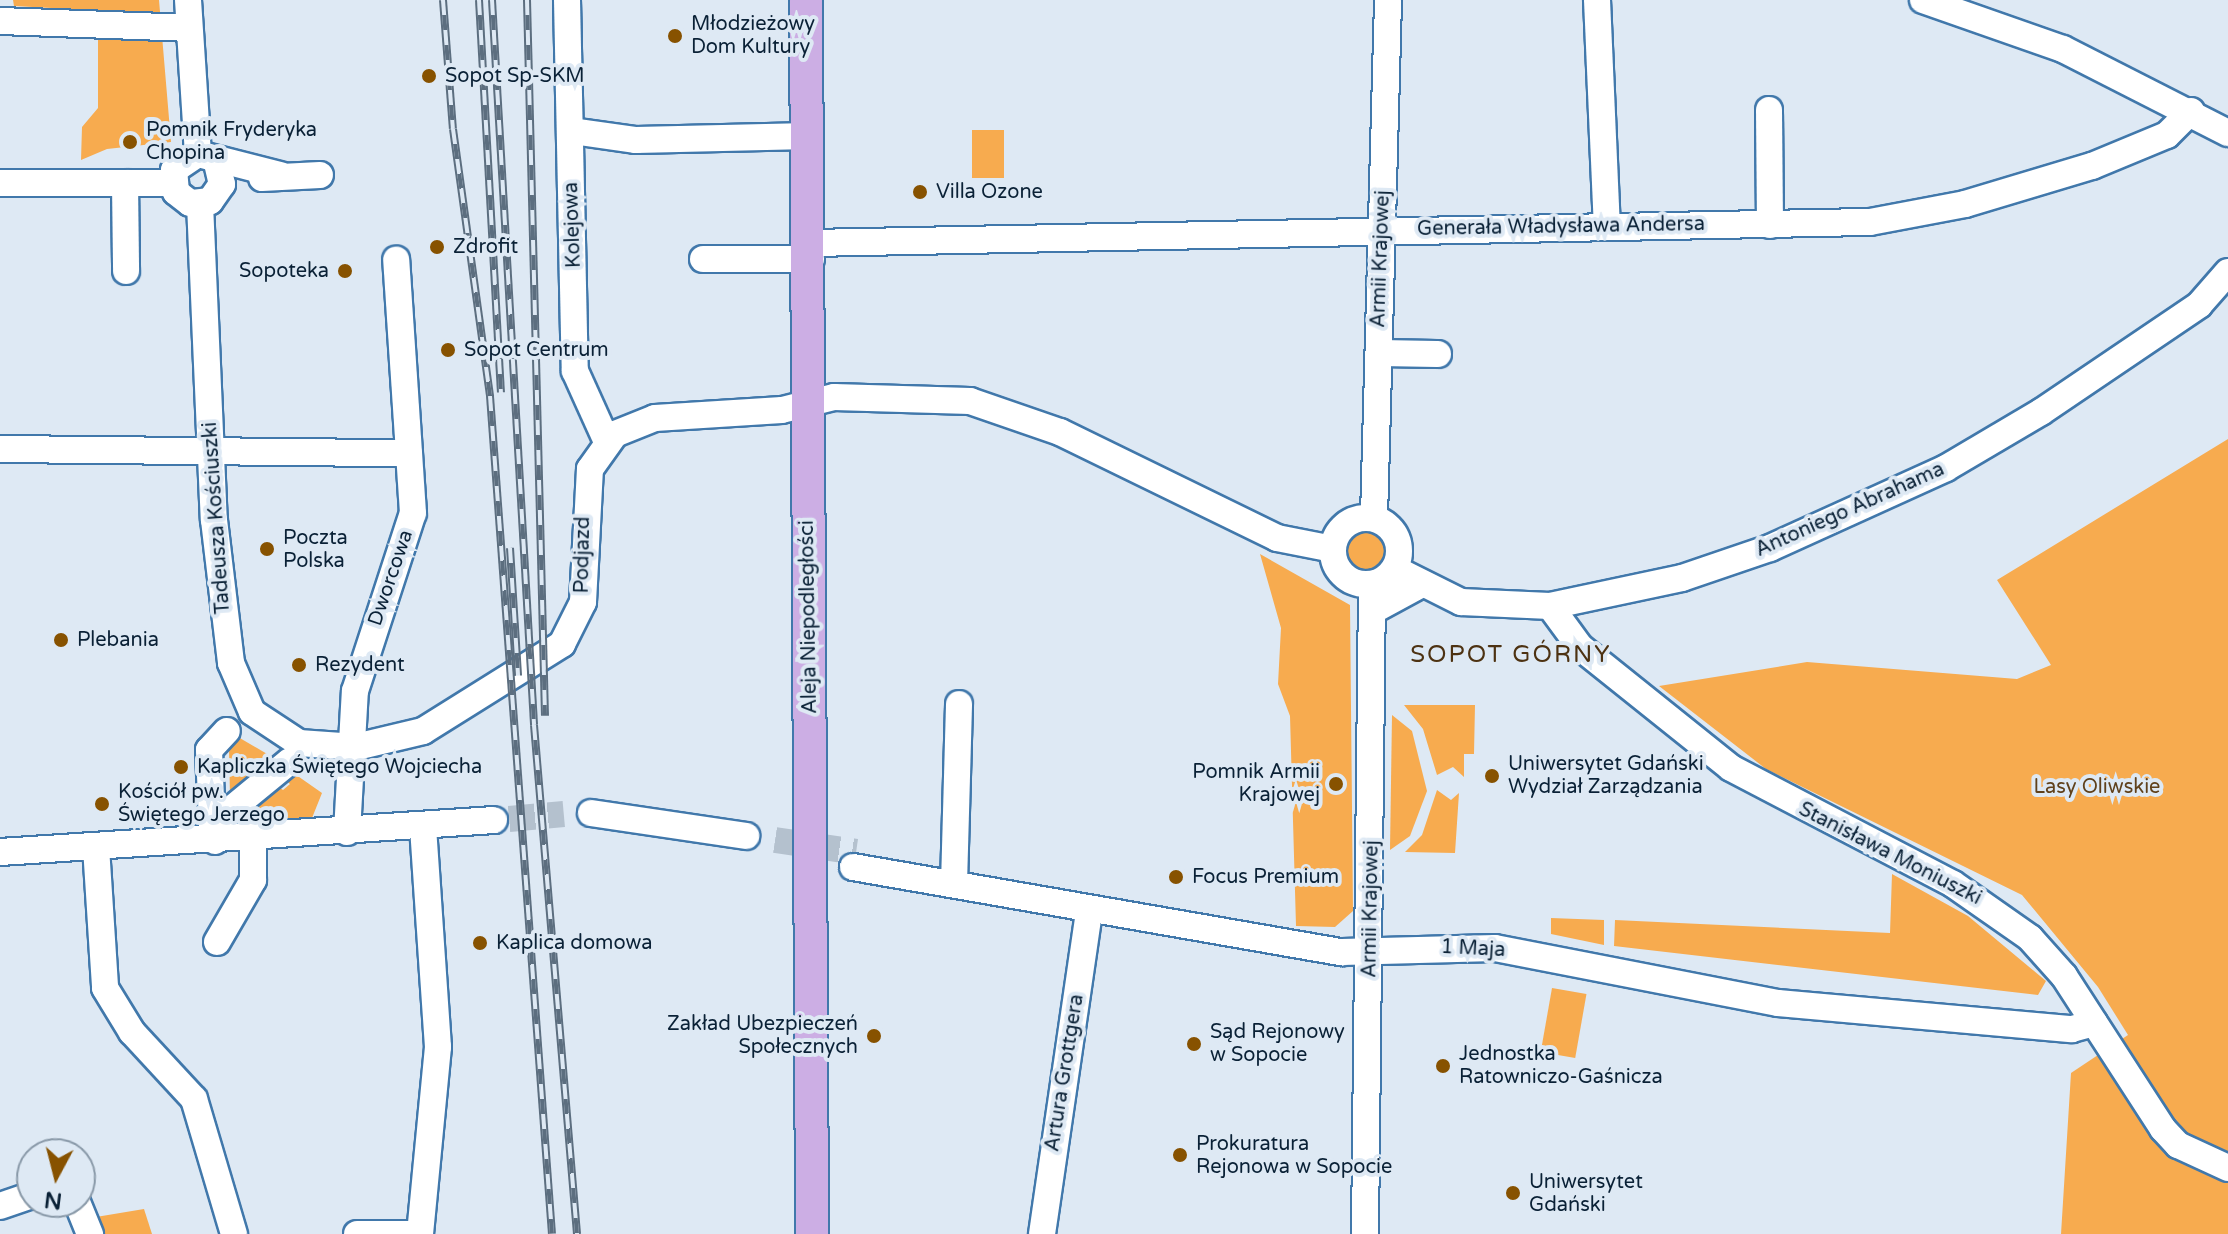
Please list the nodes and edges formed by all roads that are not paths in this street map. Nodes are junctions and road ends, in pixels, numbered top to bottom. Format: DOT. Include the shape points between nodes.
graph roads {
  1 [pos="188,0"];
  2 [pos="567,0"];
  3 [pos="806,0"];
  4 [pos="1388,0"];
  5 [pos="1597,0"];
  6 [pos="1923,0"];
  7 [pos="0,21"];
  8 [pos="188,28"];
  9 [pos="1769,110"];
  10 [pos="2191,111"];
  11 [pos="572,131"];
  12 [pos="2228,133"];
  13 [pos="809,136"];
  14 [pos="212,167"];
  15 [pos="320,175"];
  16 [pos="0,183"];
  17 [pos="125,183"];
  18 [pos="173,183"];
  19 [pos="200,204"];
  20 [pos="1770,225"];
  21 [pos="1607,226"];
  22 [pos="1382,229"];
  23 [pos="811,251"];
  24 [pos="703,259"];
  25 [pos="396,260"];
  26 [pos="126,271"];
  27 [pos="2228,272"];
  28 [pos="2228,296"];
  29 [pos="2199,305"];
  30 [pos="1379,353"];
  31 [pos="1438,354"];
  32 [pos="809,403"];
  33 [pos="607,442"];
  34 [pos="0,449"];
  35 [pos="409,453"];
  36 [pos="212,454"];
  37 [pos="1374,518"];
  38 [pos="1333,549"];
  39 [pos="1395,569"];
  40 [pos="1372,584"];
  41 [pos="1420,585"];
  42 [pos="1550,606"];
  43 [pos="1372,611"];
  44 [pos="959,704"];
  45 [pos="227,731"];
  46 [pos="356,747"];
  47 [pos="290,761"];
  48 [pos="591,813"];
  49 [pos="494,820"];
  50 [pos="423,826"];
  51 [pos="347,832"];
  52 [pos="214,833"];
  53 [pos="746,836"];
  54 [pos="253,838"];
  55 [pos="96,847"];
  56 [pos="0,852"];
  57 [pos="853,867"];
  58 [pos="954,884"];
  59 [pos="1089,913"];
  60 [pos="217,942"];
  61 [pos="1370,949"];
  62 [pos="2094,1023"];
  63 [pos="2228,1168"];
  64 [pos="234,1234"];
  65 [pos="357,1234"];
  66 [pos="420,1234"];
  67 [pos="812,1234"];
  68 [pos="1042,1234"];
  69 [pos="1365,1234"];
  1 -- 8 [label="street"];
  2 -- 11 [label="street, Kolejowa"];
  3 -- 13 [label="main road, Aleja Niepodległości"];
  4 -- 22 [label="street, Armii Krajowej"];
  5 -- 21 [label="street"];
  6 -- 10 [label="street" via="2063,49"];
  7 -- 8 [label="street"];
  8 -- 14 [label="street"];
  9 -- 20 [label="street"];
  10 -- 12 [label="street"];
  10 -- 20 [label="street, Generała Władysława Andersa" via="2176,129 2139,147 1965,204 1870,222"];
  11 -- 13 [label="street" via="636,140"];
  11 -- 33 [label="street, Kolejowa" via="575,371"];
  13 -- 23 [label="main road, Aleja Niepodległości"];
  14 -- 15 [label="street"];
  14 -- 18 [label="street" via="177,164"];
  14 -- 19 [label="street"];
  16 -- 17 [label="street"];
  17 -- 18 [label="street"];
  17 -- 26 [label="street"];
  18 -- 19 [label="street" via="182,199"];
  19 -- 36 [label="street, Tadeusza Kościuszki"];
  20 -- 21 [label="street, Generała Władysława Andersa"];
  21 -- 22 [label="street, Generała Władysława Andersa"];
  22 -- 23 [label="street, Generała Władysława Andersa"];
  22 -- 30 [label="street, Armii Krajowej"];
  23 -- 24 [label="street, Generała Władysława Andersa"];
  23 -- 32 [label="main road, Aleja Niepodległości"];
  25 -- 35 [label="street, Dworcowa"];
  27 -- 29 [label="street, Antoniego Abrahama"];
  28 -- 29 [label="street"];
  29 -- 42 [label="street, Antoniego Abrahama" via="2041,412 1844,516 1682,578"];
  30 -- 31 [label="street"];
  30 -- 37 [label="street, Armii Krajowej"];
  32 -- 33 [label="street" via="655,418"];
  32 -- 38 [label="street" via="916,396 996,407 1277,538"];
  32 -- 67 [label="main road, Aleja Niepodległości"];
  33 -- 46 [label="street, Podjazd" via="584,495 580,613 562,644 438,723"];
  34 -- 36 [label="street"];
  35 -- 36 [label="street"];
  35 -- 46 [label="street, Dworcowa" via="413,513 355,691"];
  36 -- 46 [label="street, Tadeusza Kościuszki" via="221,592 241,694 266,726 289,739"];
  37 -- 38 [label="street" via="1351,520"];
  37 -- 39 [label="street" via="1400,544"];
  38 -- 40 [label="street" via="1344,576"];
  39 -- 40 [label="street"];
  39 -- 41 [label="street, Antoniego Abrahama"];
  40 -- 43 [label="street, Armii Krajowej"];
  41 -- 42 [label="street, Antoniego Abrahama" via="1461,602"];
  41 -- 43 [label="street"];
  42 -- 62 [label="street, Stanisława Moniuszki" via="1580,647 1731,768 1996,910 2045,953"];
  43 -- 61 [label="street, Armii Krajowej"];
  44 -- 58 [label="street"];
  45 -- 52 [label="street" via="209,750"];
  46 -- 51 [label="street, Dworcowa"];
  47 -- 52 [label="street"];
  48 -- 53 [label="street"];
  49 -- 50 [label="street"];
  50 -- 51 [label="street"];
  50 -- 66 [label="street" via="438,1047"];
  51 -- 54 [label="street"];
  52 -- 54 [label="street"];
  52 -- 55 [label="street"];
  54 -- 60 [label="street" via="253,880"];
  55 -- 56 [label="street"];
  55 -- 64 [label="street" via="105,988 132,1032 194,1099"];
  57 -- 58 [label="street, 1 Maja"];
  58 -- 59 [label="street, 1 Maja"];
  59 -- 61 [label="street, 1 Maja" via="1342,952"];
  59 -- 68 [label="street, Artura Grottgera"];
  61 -- 62 [label="street, 1 Maja" via="1495,948 1778,1003 2072,1029"];
  61 -- 69 [label="street, Armii Krajowej"];
  62 -- 63 [label="street, Stanisława Moniuszki" via="2156,1135"];
  65 -- 66 [label="street"];
}
